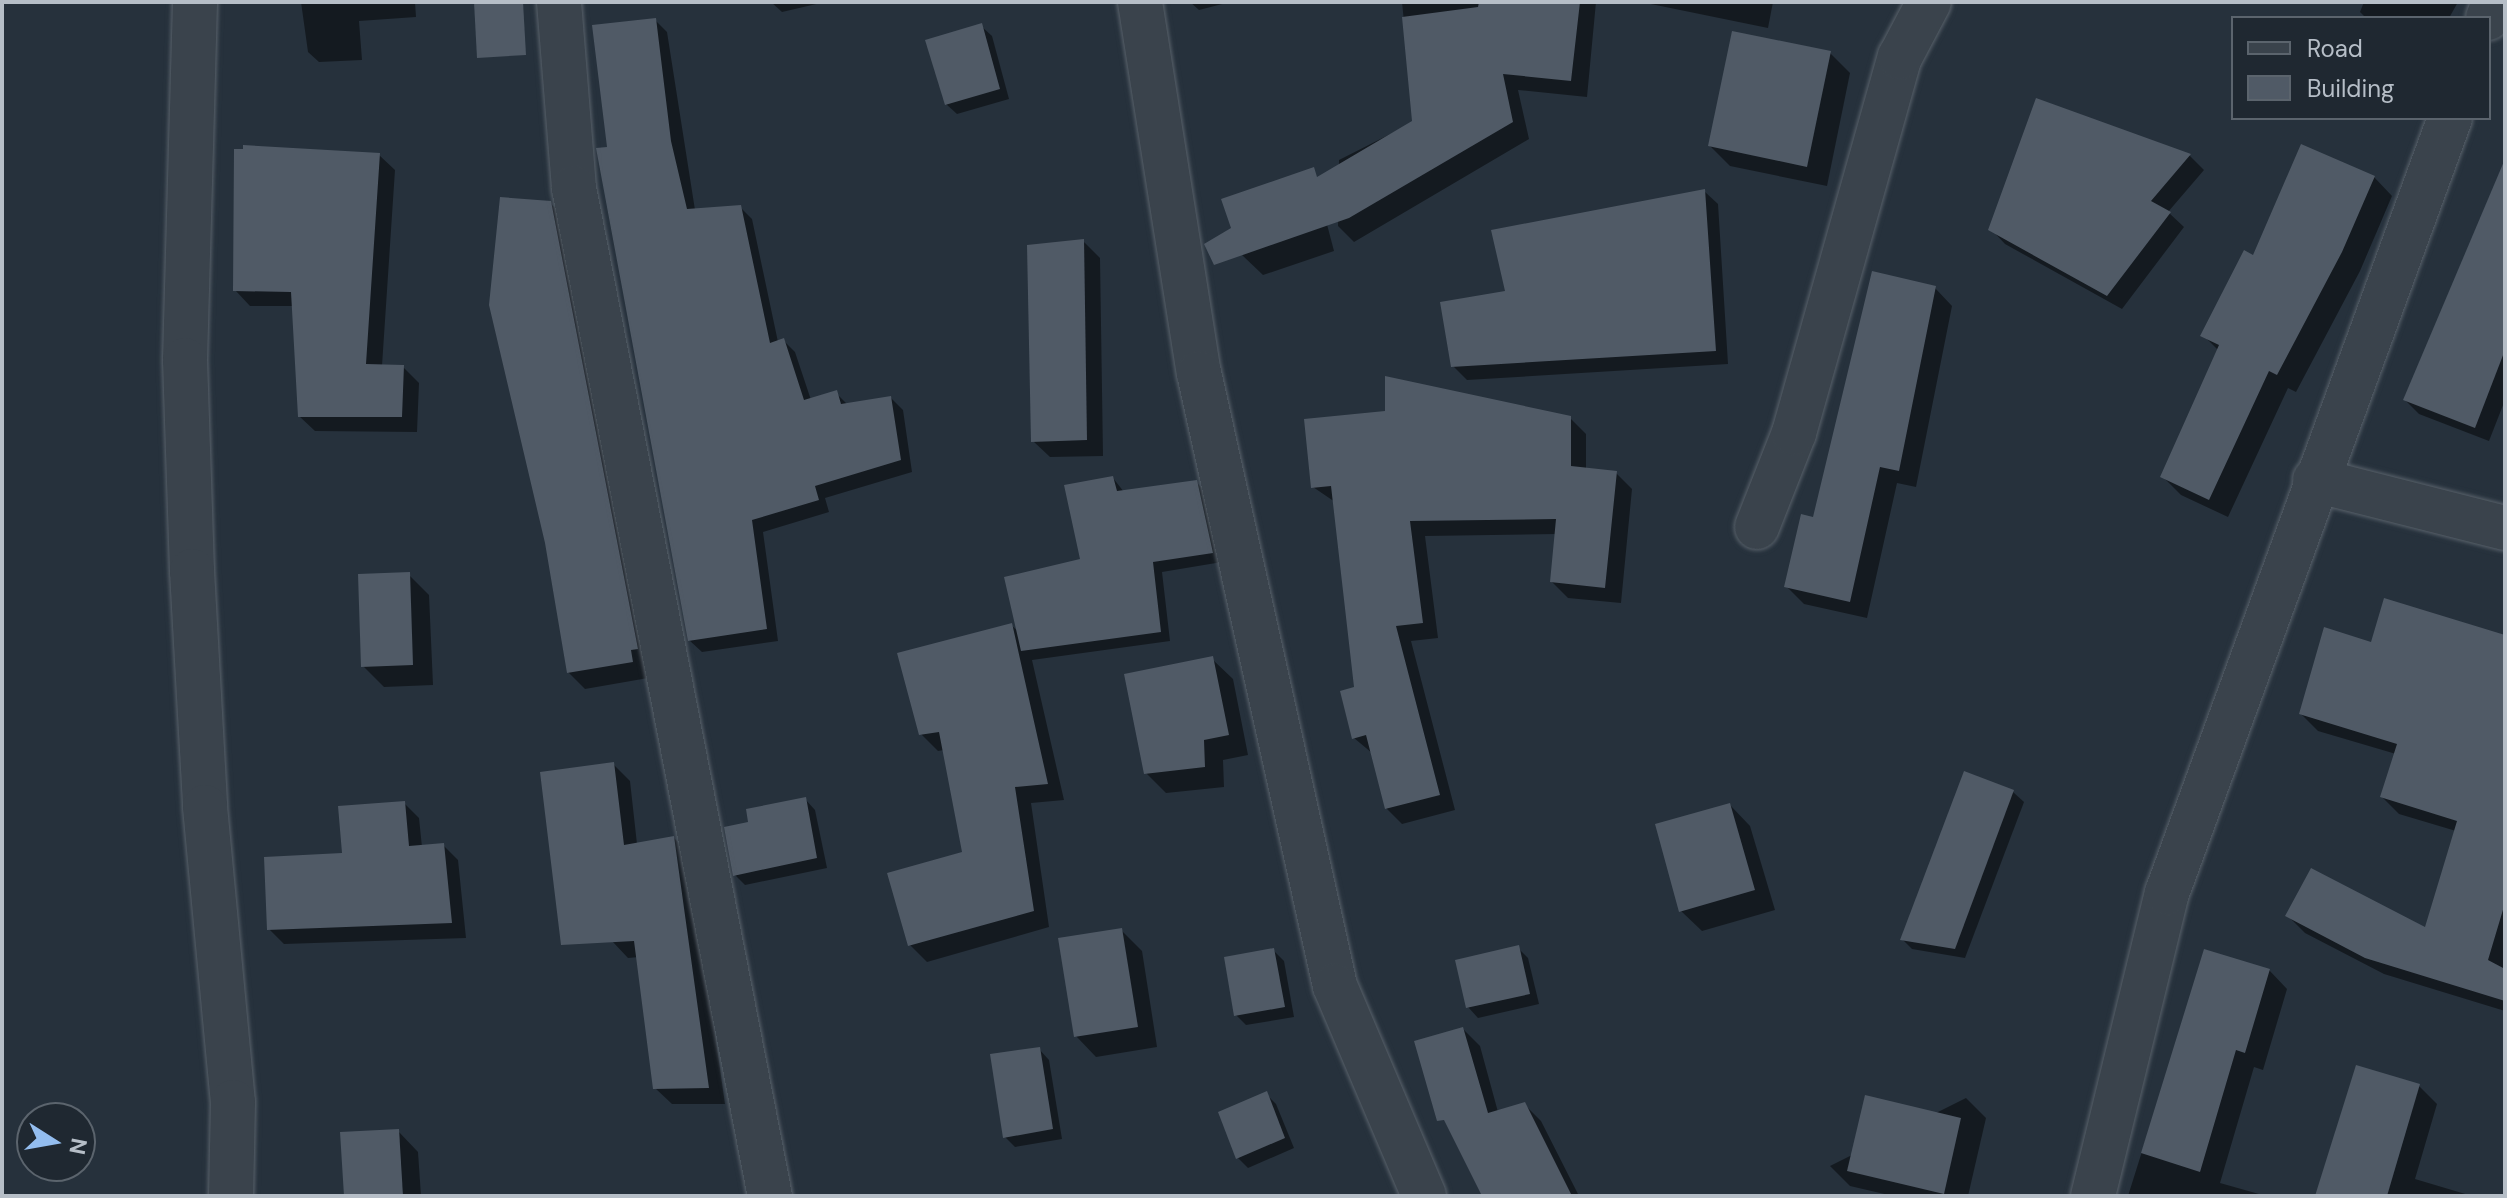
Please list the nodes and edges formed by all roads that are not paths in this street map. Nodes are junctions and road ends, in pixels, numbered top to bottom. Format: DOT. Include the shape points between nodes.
graph roads {
  1 [pos="195,2"];
  2 [pos="559,2"];
  3 [pos="1140,2"];
  4 [pos="1929,2"];
  5 [pos="2449,120"];
  6 [pos="2315,480"];
  7 [pos="1757,527"];
  8 [pos="2505,528"];
  9 [pos="231,1196"];
  10 [pos="770,1196"];
  11 [pos="1424,1196"];
  12 [pos="2093,1196"];
  1 -- 9 [label="street" via="185,360 205,807 233,1102"];
  2 -- 10 [label="street" via="574,188"];
  3 -- 11 [label="street" via="1199,373 1335,986"];
  4 -- 7 [label="street" via="1900,57 1794,433"];
  5 -- 6 [label="street"];
  6 -- 8 [label="street"];
  6 -- 12 [label="street" via="2167,893"];
}
